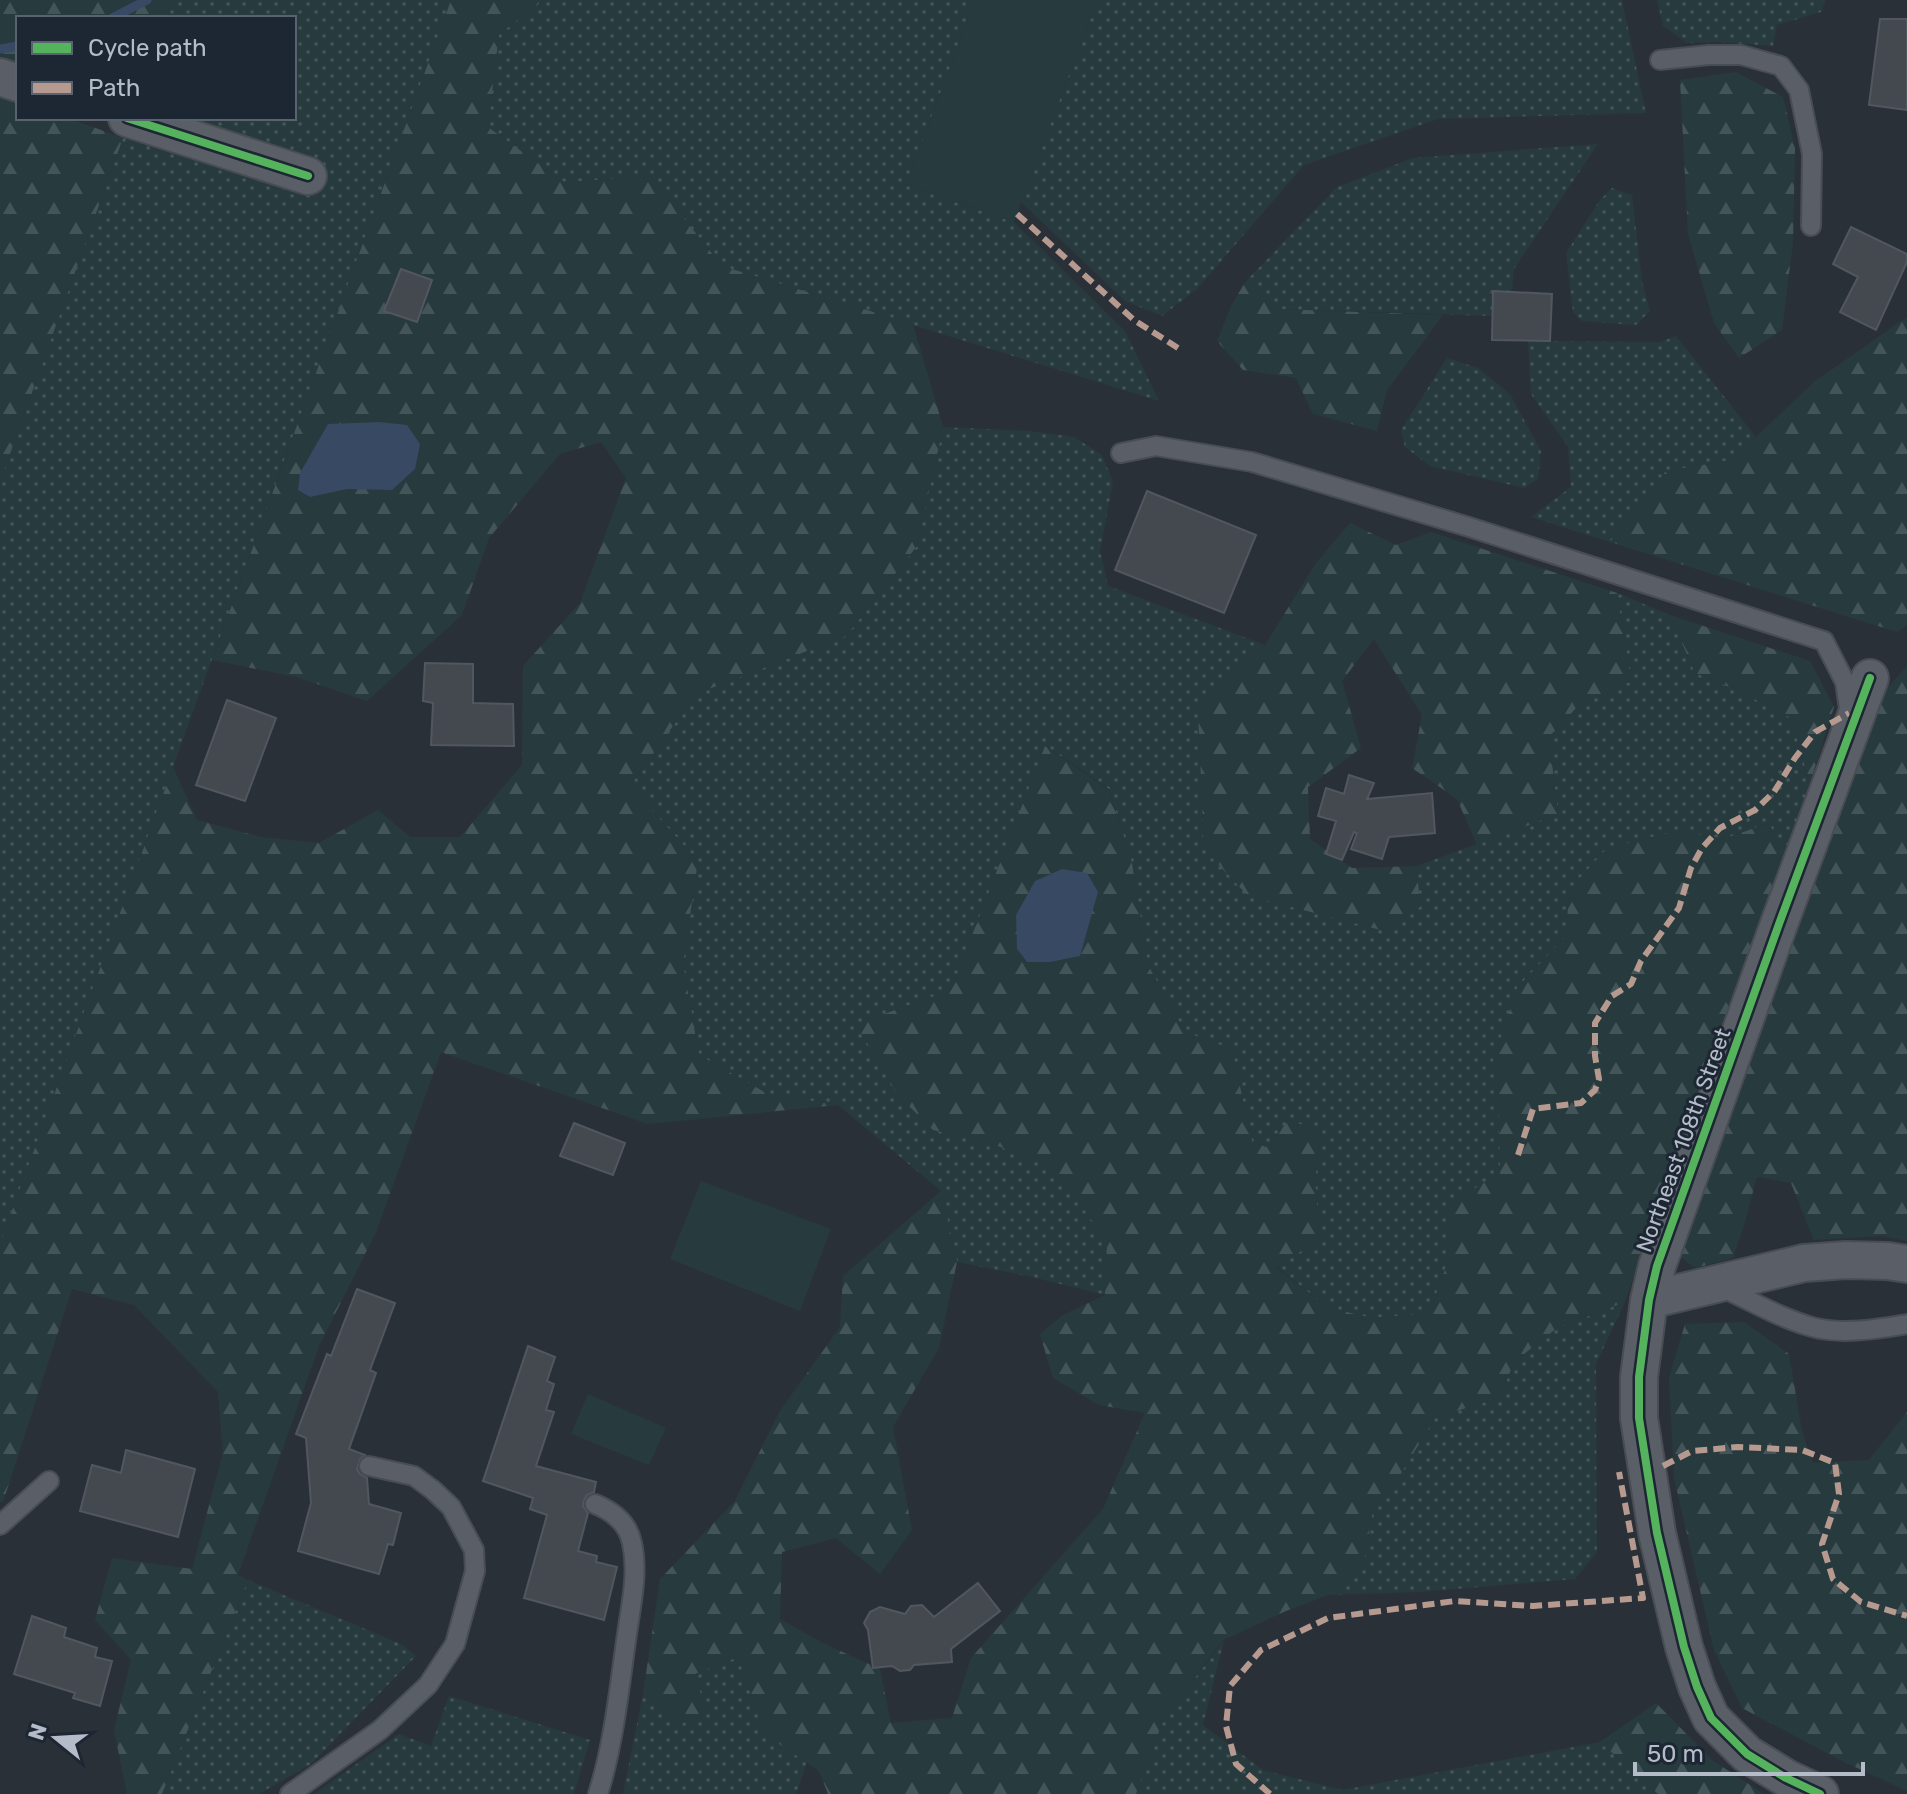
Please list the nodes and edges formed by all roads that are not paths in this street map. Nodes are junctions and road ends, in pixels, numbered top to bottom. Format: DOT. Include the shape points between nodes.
graph roads {
  1 [pos="1660,60"];
  2 [pos="133,120"];
  3 [pos="308,176"];
  4 [pos="1811,226"];
  5 [pos="1121,453"];
  6 [pos="1870,678"];
  7 [pos="1852,727"];
  8 [pos="1907,1264"];
  9 [pos="1717,1284"];
  10 [pos="1649,1300"];
  11 [pos="1907,1324"];
  12 [pos="369,1466"];
  13 [pos="49,1481"];
  14 [pos="595,1504"];
  15 [pos="0,1525"];
  16 [pos="290,1794"];
  17 [pos="598,1794"];
  18 [pos="1820,1794"];
  1 -- 4 [label="lane" via="1741,55 1781,66 1799,90 1812,154"];
  2 -- 3 [label="street"];
  5 -- 7 [label="lane" via="1156,446 1252,462 1824,641 1845,682"];
  6 -- 7 [label="street, Northeast 108th Street"];
  7 -- 10 [label="street, Northeast 108th Street" via="1662,1251"];
  8 -- 9 [label="street" via="1804,1263"];
  9 -- 10 [label="street"];
  9 -- 11 [label="lane" via="1814,1328 1847,1331"];
  10 -- 18 [label="street, Northeast 108th Street" via="1639,1418 1664,1569 1697,1687 1711,1718 1747,1754"];
  12 -- 16 [label="lane" via="414,1476 451,1507 474,1550 475,1571 455,1644 428,1685 380,1730"];
  13 -- 15 [label="lane"];
  14 -- 17 [label="lane" via="623,1523 632,1540 635,1573 619,1694"];
}
